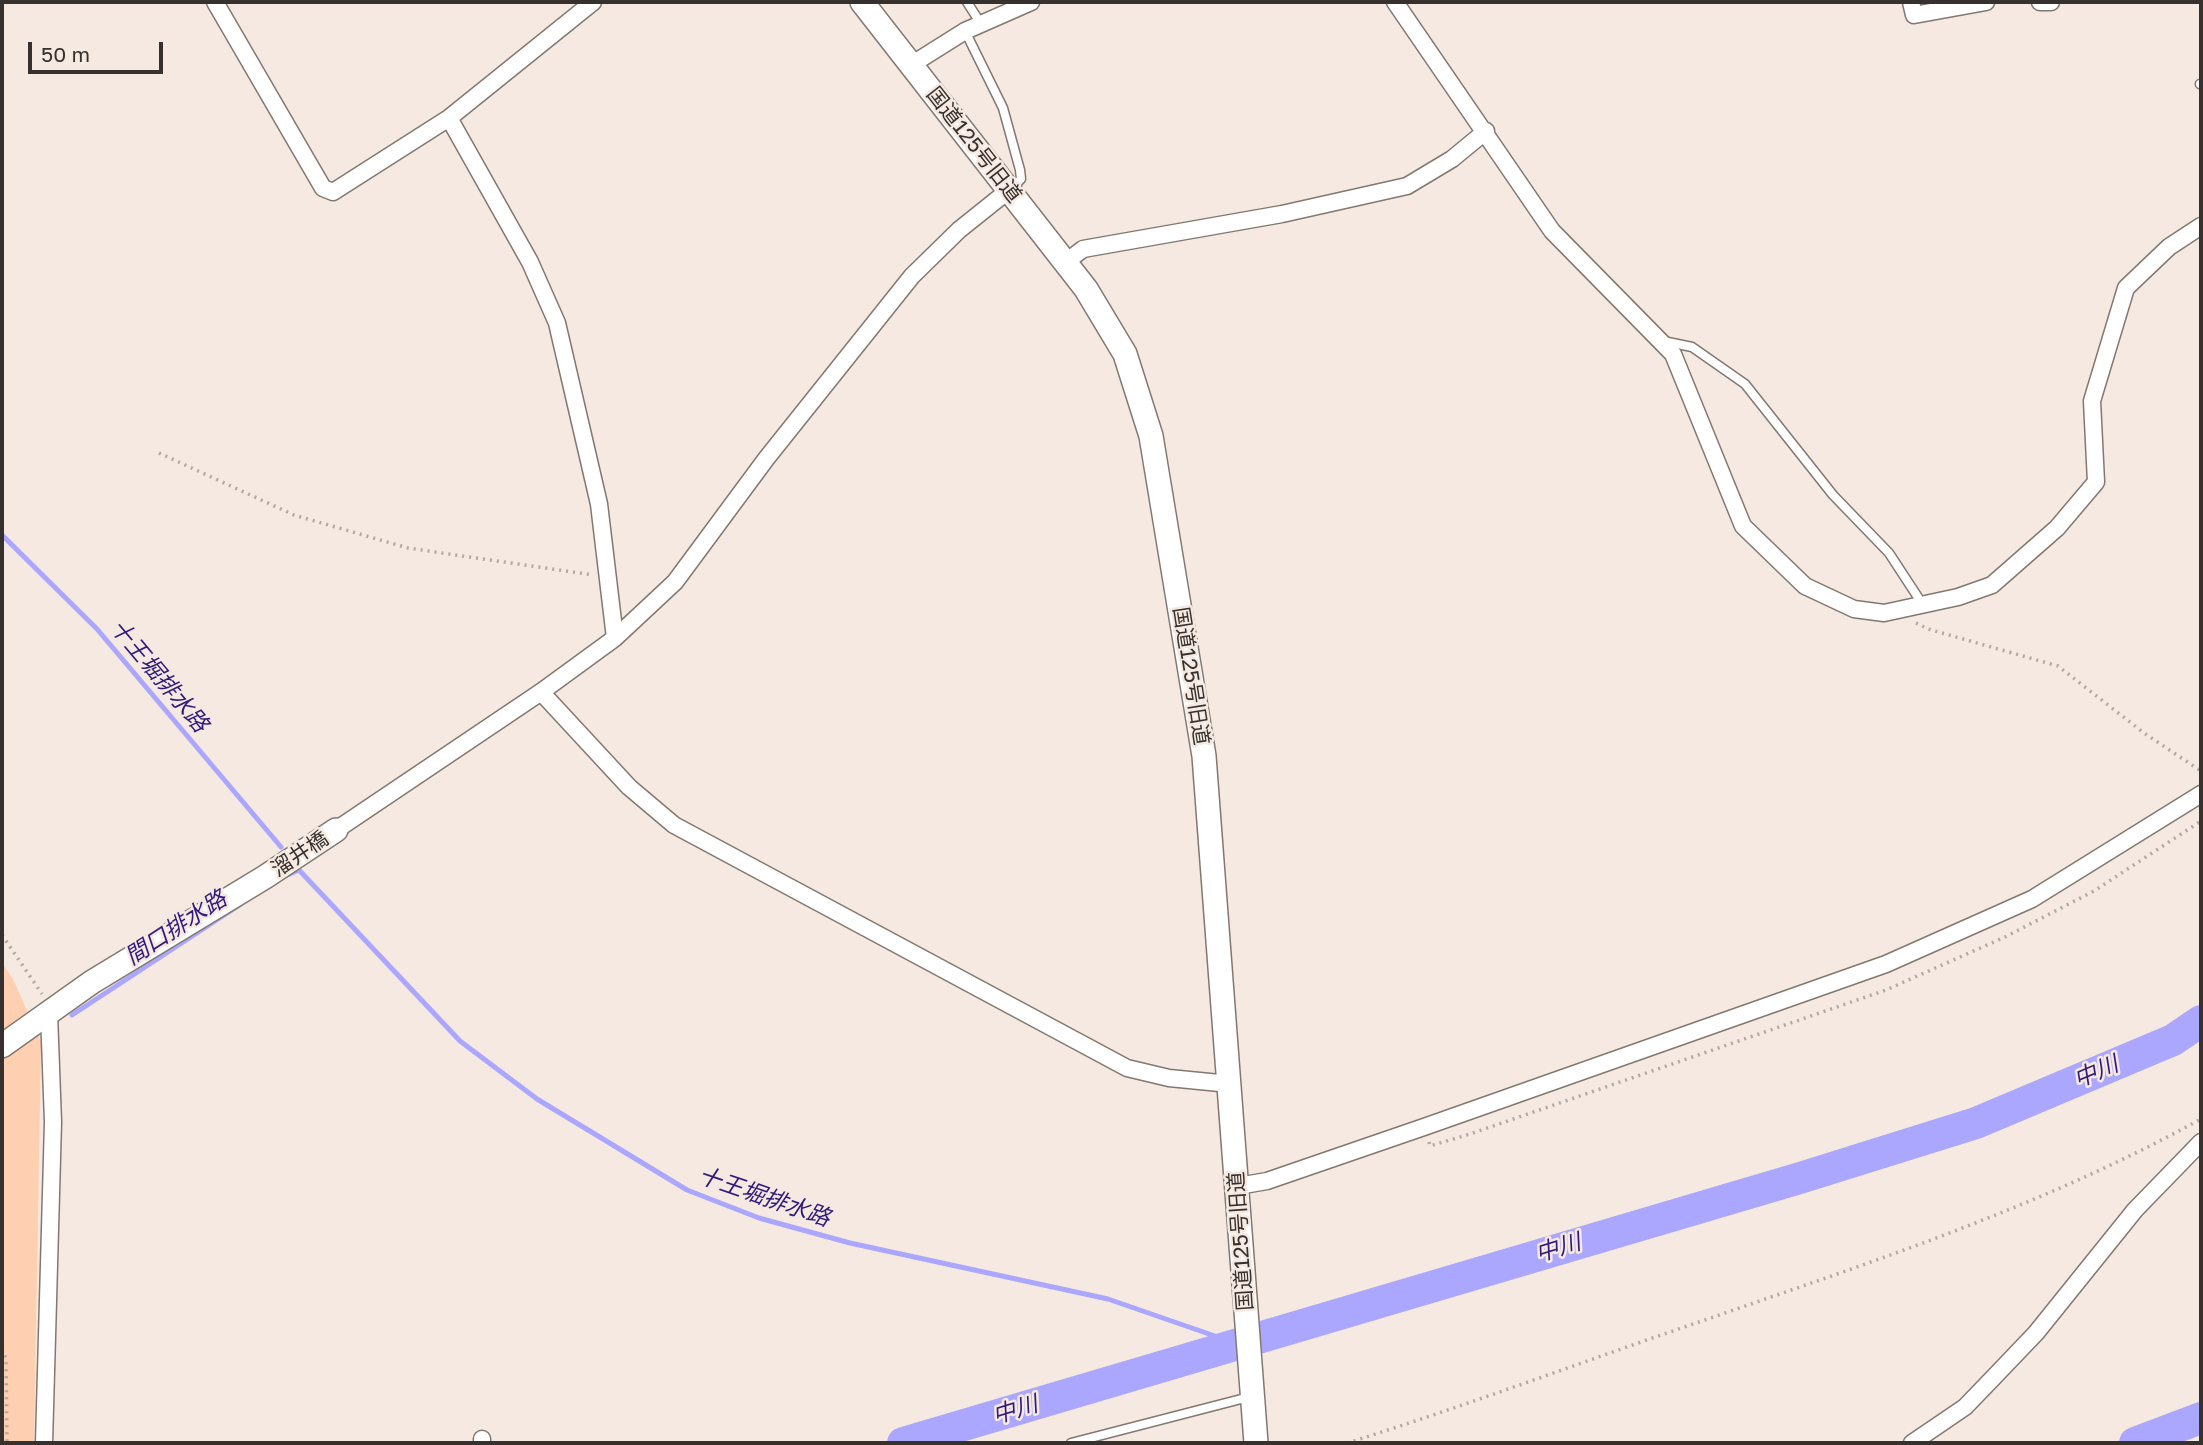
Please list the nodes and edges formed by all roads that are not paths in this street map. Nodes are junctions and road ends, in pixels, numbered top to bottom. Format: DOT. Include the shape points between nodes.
graph roads {
  1 [pos="215,2"];
  2 [pos="593,2"];
  3 [pos="862,2"];
  4 [pos="967,2"];
  5 [pos="1031,2"];
  6 [pos="1395,2"];
  7 [pos="1911,2"];
  8 [pos="1986,2"];
  9 [pos="2040,2"];
  10 [pos="2051,2"];
  11 [pos="973,28"];
  12 [pos="911,65"];
  13 [pos="449,118"];
  14 [pos="1486,131"];
  15 [pos="1009,190"];
  16 [pos="2201,226"];
  17 [pos="1066,262"];
  18 [pos="1659,340"];
  19 [pos="1923,604"];
  20 [pos="615,638"];
  21 [pos="541,692"];
  22 [pos="2201,793"];
  23 [pos="336,830"];
  24 [pos="49,1014"];
  25 [pos="2,1046"];
  26 [pos="1230,1084"];
  27 [pos="2201,1142"];
  28 [pos="1238,1186"];
  29 [pos="1252,1391"];
  30 [pos="44,1443"];
  31 [pos="1071,1443"];
  32 [pos="1256,1443"];
  33 [pos="1912,1443"];
  1 -- 13 [label="street" via="323,188 333,192"];
  2 -- 13 [label="street"];
  3 -- 12 [label="street, 国道125号旧道"];
  4 -- 11 [label="lane"];
  5 -- 11 [label="street"];
  6 -- 14 [label="street"];
  7 -- 8 [label="street" via="1914,15"];
  9 -- 10 [label="street"];
  11 -- 12 [label="street"];
  11 -- 15 [label="lane" via="1020,170 1021,179"];
  12 -- 15 [label="street, 国道125号旧道"];
  13 -- 20 [label="street" via="530,262 557,323 599,505"];
  14 -- 17 [label="street" via="1452,159 1407,186 1282,214 1083,249"];
  14 -- 18 [label="street" via="1552,231"];
  15 -- 17 [label="street, 国道125号旧道"];
  15 -- 20 [label="street" via="912,276 675,582"];
  16 -- 19 [label="street" via="2169,247 2126,288 2092,401 2096,482 2057,528 2003,579 1958,597"];
  17 -- 26 [label="street, 国道125号旧道" via="1125,354 1151,436 1204,756"];
  18 -- 19 [label="lane" via="1692,347 1745,384 1833,495 1888,553"];
  18 -- 19 [label="street" via="1673,354 1743,526 1805,586 1831,600 1884,613"];
  20 -- 21 [label="street"];
  21 -- 23 [label="street"];
  21 -- 26 [label="street" via="629,787 674,825 1127,1068 1169,1079"];
  22 -- 28 [label="street" via="2032,899 1898,959 1267,1181"];
  23 -- 24 [label="street, 溜井橋" via="92,982"];
  24 -- 25 [label="street, 溜井橋"];
  24 -- 30 [label="street" via="53,1122"];
  26 -- 28 [label="street, 国道125号旧道"];
  27 -- 33 [label="street" via="2136,1210 1993,1378 1965,1407"];
  28 -- 29 [label="street, 国道125号旧道"];
  29 -- 31 [label="lane"];
  29 -- 32 [label="street, 国道125号旧道"];
}
